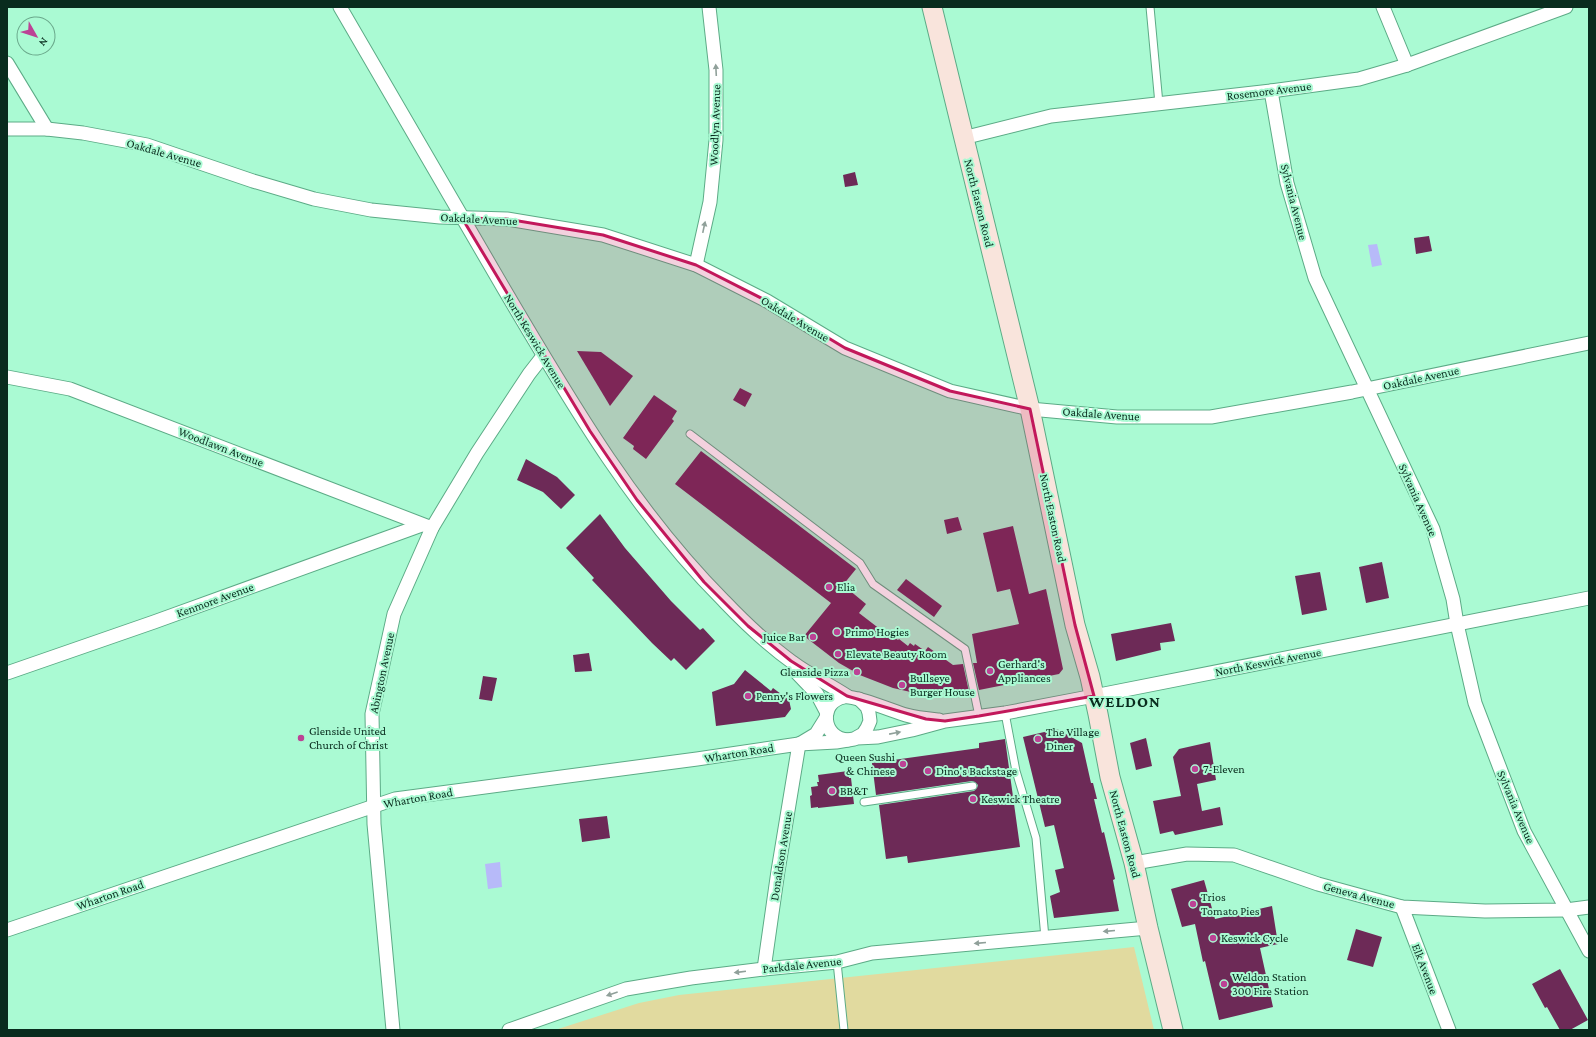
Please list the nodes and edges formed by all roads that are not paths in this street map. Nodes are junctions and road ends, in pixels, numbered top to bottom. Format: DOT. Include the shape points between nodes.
graph roads {
  1 [pos="340,7"];
  2 [pos="709,7"];
  3 [pos="932,7"];
  4 [pos="1150,7"];
  5 [pos="1383,7"];
  6 [pos="1566,7"];
  7 [pos="7,63"];
  8 [pos="1407,65"];
  9 [pos="1271,92"];
  10 [pos="1158,104"];
  11 [pos="7,129"];
  12 [pos="47,129"];
  13 [pos="963,138"];
  14 [pos="462,218"];
  15 [pos="696,265"];
  16 [pos="1589,344"];
  17 [pos="543,356"];
  18 [pos="7,377"];
  19 [pos="1366,389"];
  20 [pos="1030,409"];
  21 [pos="690,434"];
  22 [pos="427,527"];
  23 [pos="1589,598"];
  24 [pos="1457,624"];
  25 [pos="770,644"];
  26 [pos="7,673"];
  27 [pos="1094,696"];
  28 [pos="854,697"];
  29 [pos="1005,713"];
  30 [pos="826,716"];
  31 [pos="979,716"];
  32 [pos="945,721"];
  33 [pos="853,739"];
  34 [pos="799,744"];
  35 [pos="973,786"];
  36 [pos="864,802"];
  37 [pos="374,806"];
  38 [pos="1134,863"];
  39 [pos="1402,907"];
  40 [pos="1589,907"];
  41 [pos="1566,910"];
  42 [pos="1148,928"];
  43 [pos="7,930"];
  44 [pos="1045,938"];
  45 [pos="1589,950"];
  46 [pos="837,962"];
  47 [pos="764,969"];
  48 [pos="393,1030"];
  49 [pos="509,1030"];
  50 [pos="844,1030"];
  51 [pos="1173,1030"];
  52 [pos="1449,1030"];
  1 -- 14 [label="street, North Keswick Avenue"];
  15 -- 2 [label="street, Woodlyn Avenue, one-way" via="710,202 716,140 716,70"];
  3 -- 13 [label="main road, North Easton Road"];
  4 -- 10 [label="lane"];
  5 -- 8 [label="street"];
  6 -- 8 [label="street, Rosemore Avenue"];
  7 -- 12 [label="street"];
  8 -- 9 [label="street, Rosemore Avenue" via="1359,79"];
  9 -- 10 [label="street, Rosemore Avenue"];
  9 -- 19 [label="street, Sylvania Avenue" via="1287,183 1315,278"];
  10 -- 13 [label="street, Rosemore Avenue" via="1052,116"];
  11 -- 12 [label="street, Oakdale Avenue"];
  12 -- 14 [label="street, Oakdale Avenue" via="86,133 148,145 314,199 370,210"];
  13 -- 20 [label="main road, North Easton Road"];
  14 -- 15 [label="street, Oakdale Avenue" via="507,219 603,235"];
  14 -- 17 [label="street, North Keswick Avenue"];
  15 -- 20 [label="street, Oakdale Avenue" via="767,301 845,348 950,391"];
  16 -- 19 [label="street, Oakdale Avenue"];
  17 -- 22 [label="street, Abington Avenue"];
  17 -- 25 [label="street, North Keswick Avenue" via="590,431 650,517 704,582"];
  18 -- 22 [label="street, Woodlawn Avenue" via="70,389"];
  19 -- 20 [label="street, Oakdale Avenue" via="1211,417 1117,417"];
  19 -- 24 [label="street, Sylvania Avenue" via="1433,528 1453,599"];
  20 -- 27 [label="main road, North Easton Road" via="1075,625"];
  21 -- 31 [label="lane" via="860,563 872,584 965,649"];
  22 -- 26 [label="street, Kenmore Avenue"];
  22 -- 37 [label="street, Abington Avenue" via="394,614 372,714"];
  23 -- 24 [label="street, North Keswick Avenue"];
  24 -- 27 [label="street, North Keswick Avenue"];
  24 -- 41 [label="street, Sylvania Avenue" via="1475,703 1485,730 1524,831"];
  25 -- 28 [label="street, North Keswick Avenue" via="803,670"];
  25 -- 30 [label="street, North Keswick Avenue" via="811,687 821,701"];
  27 -- 29 [label="street, North Keswick Avenue"];
  27 -- 38 [label="main road, North Easton Road" via="1110,777"];
  28 -- 30 [label="street, Wharton Road" via="834,701 829,706"];
  28 -- 32 [label="street, North Keswick Avenue" via="908,715"];
  28 -- 33 [label="street" via="867,707 870,721 866,731"];
  29 -- 31 [label="street, North Keswick Avenue"];
  29 -- 44 [label="lane" via="1016,771 1036,838"];
  30 -- 33 [label="street, North Keswick Avenue" via="833,734 840,739"];
  30 -- 34 [label="street, Wharton Road" via="816,734"];
  31 -- 32 [label="street, North Keswick Avenue"];
  33 -- 32 [label="street, North Keswick Avenue, one-way" via="878,737"];
  33 -- 34 [label="street, Wharton Road"];
  34 -- 37 [label="street, Wharton Road" via="395,799"];
  34 -- 47 [label="street, Donaldson Avenue"];
  35 -- 36 [label="lane"];
  37 -- 43 [label="street, Wharton Road"];
  37 -- 48 [label="street, Abington Avenue"];
  38 -- 39 [label="street, Geneva Avenue" via="1187,854 1234,854 1318,884"];
  38 -- 42 [label="main road, North Easton Road"];
  39 -- 41 [label="street, Geneva Avenue" via="1485,911"];
  39 -- 52 [label="street, Elk Avenue"];
  40 -- 41 [label="street, Geneva Avenue"];
  41 -- 45 [label="street, Sylvania Avenue"];
  42 -- 44 [label="street, Parkdale Avenue, one-way"];
  42 -- 51 [label="main road, North Easton Road"];
  44 -- 46 [label="street, Parkdale Avenue, one-way" via="872,953"];
  46 -- 47 [label="street, Parkdale Avenue"];
  46 -- 50 [label="lane"];
  47 -- 49 [label="street, Parkdale Avenue, one-way" via="626,989"];
}
